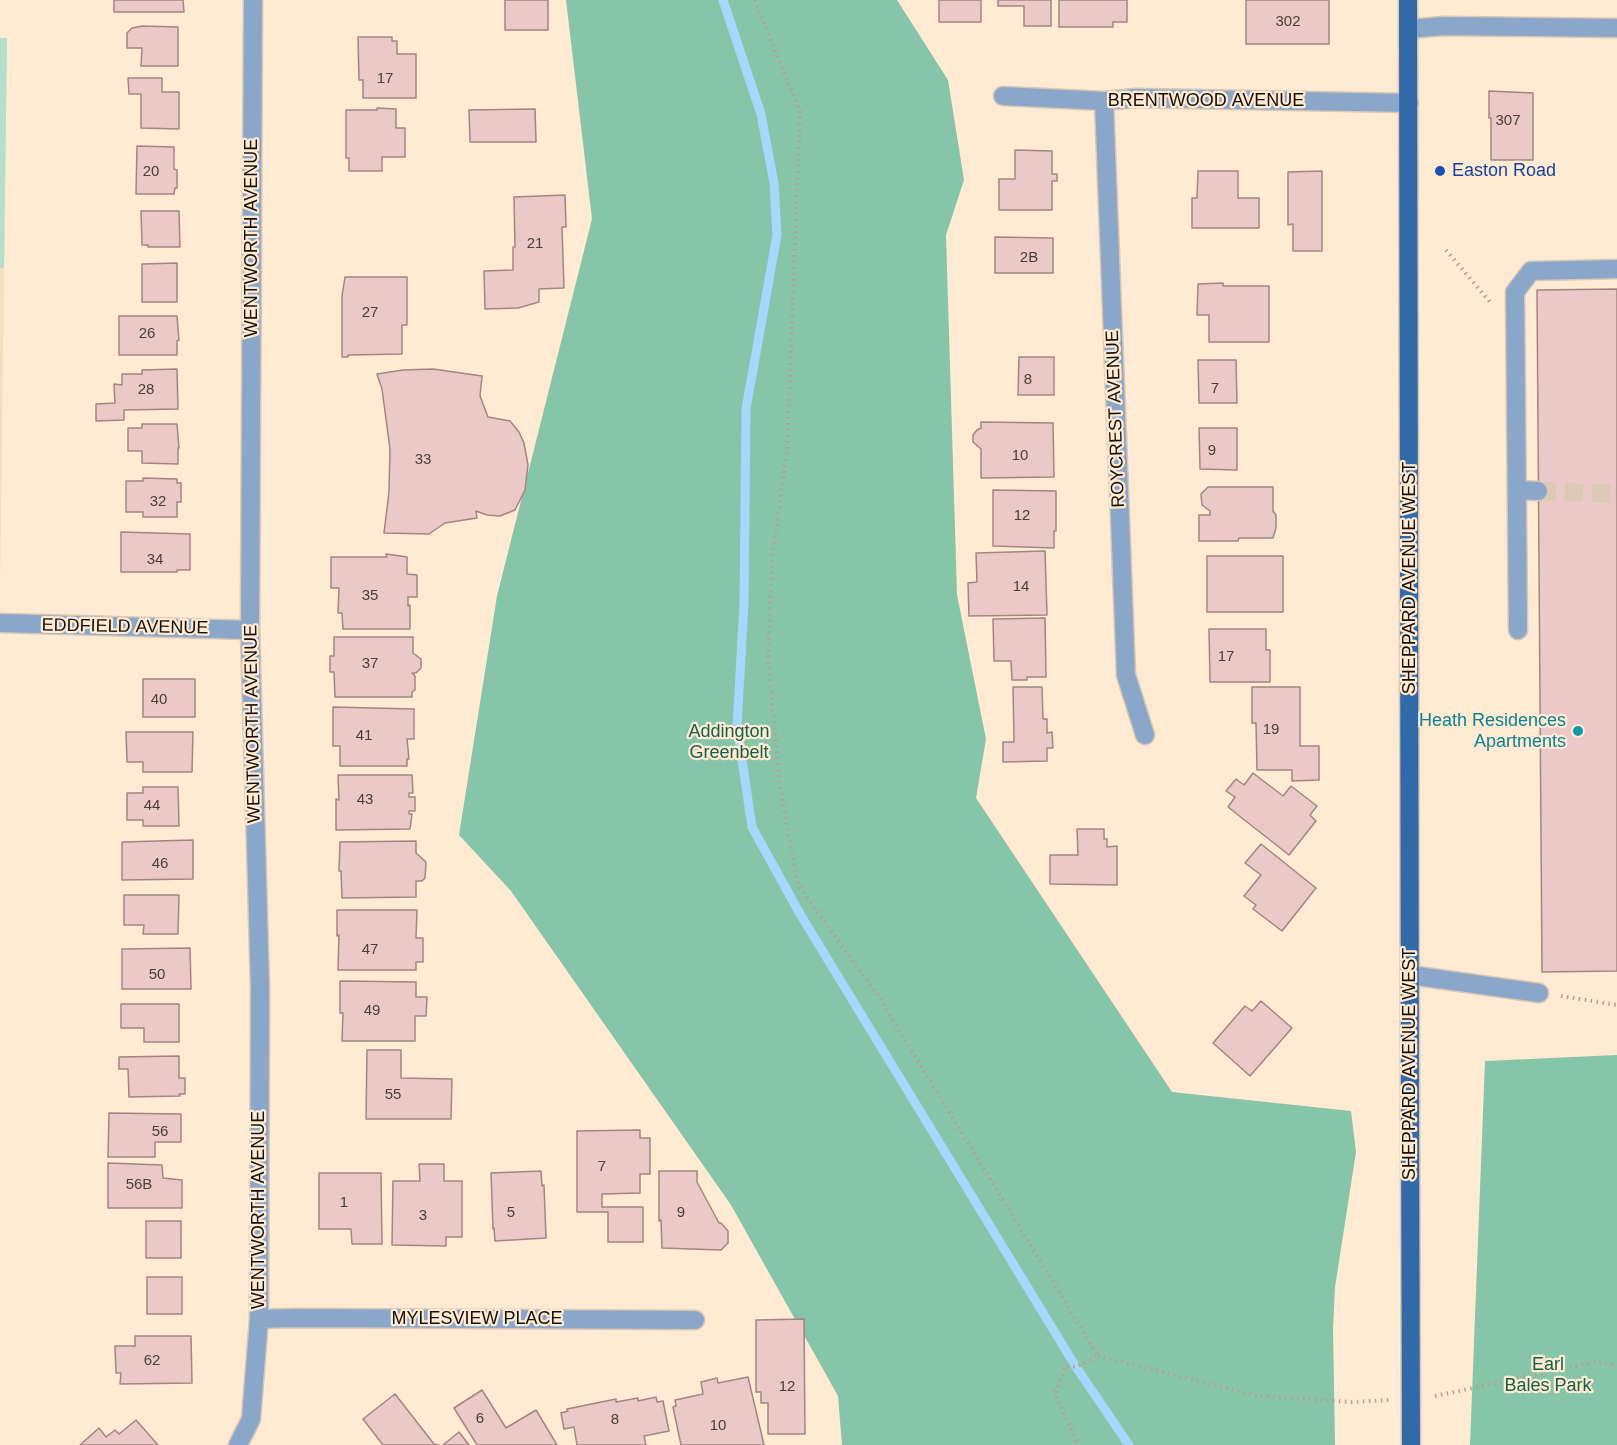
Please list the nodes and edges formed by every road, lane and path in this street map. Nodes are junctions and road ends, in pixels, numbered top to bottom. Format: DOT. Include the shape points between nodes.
graph roads {
  1 [pos="253,0"];
  2 [pos="755,0"];
  3 [pos="1408,0"];
  4 [pos="1617,28"];
  5 [pos="1409,29"];
  6 [pos="1003,96"];
  7 [pos="1104,101"];
  8 [pos="1409,103"];
  9 [pos="1446,250"];
  10 [pos="1617,269"];
  11 [pos="1516,332"];
  12 [pos="1517,490"];
  13 [pos="1538,491"];
  14 [pos="0,624"];
  15 [pos="250,630"];
  16 [pos="1518,630"];
  17 [pos="1145,735"];
  18 [pos="1410,975"];
  19 [pos="1539,993"];
  20 [pos="1617,1005"];
  21 [pos="259,1319"];
  22 [pos="695,1320"];
  23 [pos="1098,1356"];
  24 [pos="1617,1365"];
  25 [pos="1427,1397"];
  26 [pos="1395,1399"];
  27 [pos="238,1445"];
  28 [pos="1079,1445"];
  29 [pos="1411,1445"];
  1 -- 15 [label="street, WENTWORTH AVENUE"];
  2 -- 23 [label="path" via="800,112 787,453 772,558 768,659 780,787 798,885 879,997"];
  3 -- 5 [label="main road, SHEPPARD AVENUE WEST"];
  4 -- 5 [label="street"];
  5 -- 8 [label="main road, SHEPPARD AVENUE WEST"];
  6 -- 7 [label="street, BRENTWOOD AVENUE"];
  7 -- 8 [label="street, BRENTWOOD AVENUE" via="1136,98"];
  7 -- 17 [label="street, ROYCREST AVENUE" via="1126,675"];
  8 -- 18 [label="main road, SHEPPARD AVENUE WEST"];
  9 -- 11 [label="path"];
  10 -- 11 [label="street" via="1531,271 1515,292"];
  11 -- 12 [label="street"];
  12 -- 13 [label="street"];
  12 -- 16 [label="street"];
  14 -- 15 [label="street, EDDFIELD AVENUE"];
  15 -- 21 [label="street, WENTWORTH AVENUE" via="260,987"];
  18 -- 19 [label="street"];
  18 -- 29 [label="main road, SHEPPARD AVENUE WEST, bridge"];
  19 -- 20 [label="path"];
  21 -- 22 [label="street, MYLESVIEW PLACE"];
  21 -- 27 [label="street, WENTWORTH AVENUE" via="250,1419"];
  23 -- 26 [label="path" via="1257,1396 1352,1402"];
  23 -- 28 [label="path" via="1076,1367 1065,1366 1055,1395"];
  24 -- 25 [label="path" via="1595,1362"];
}
